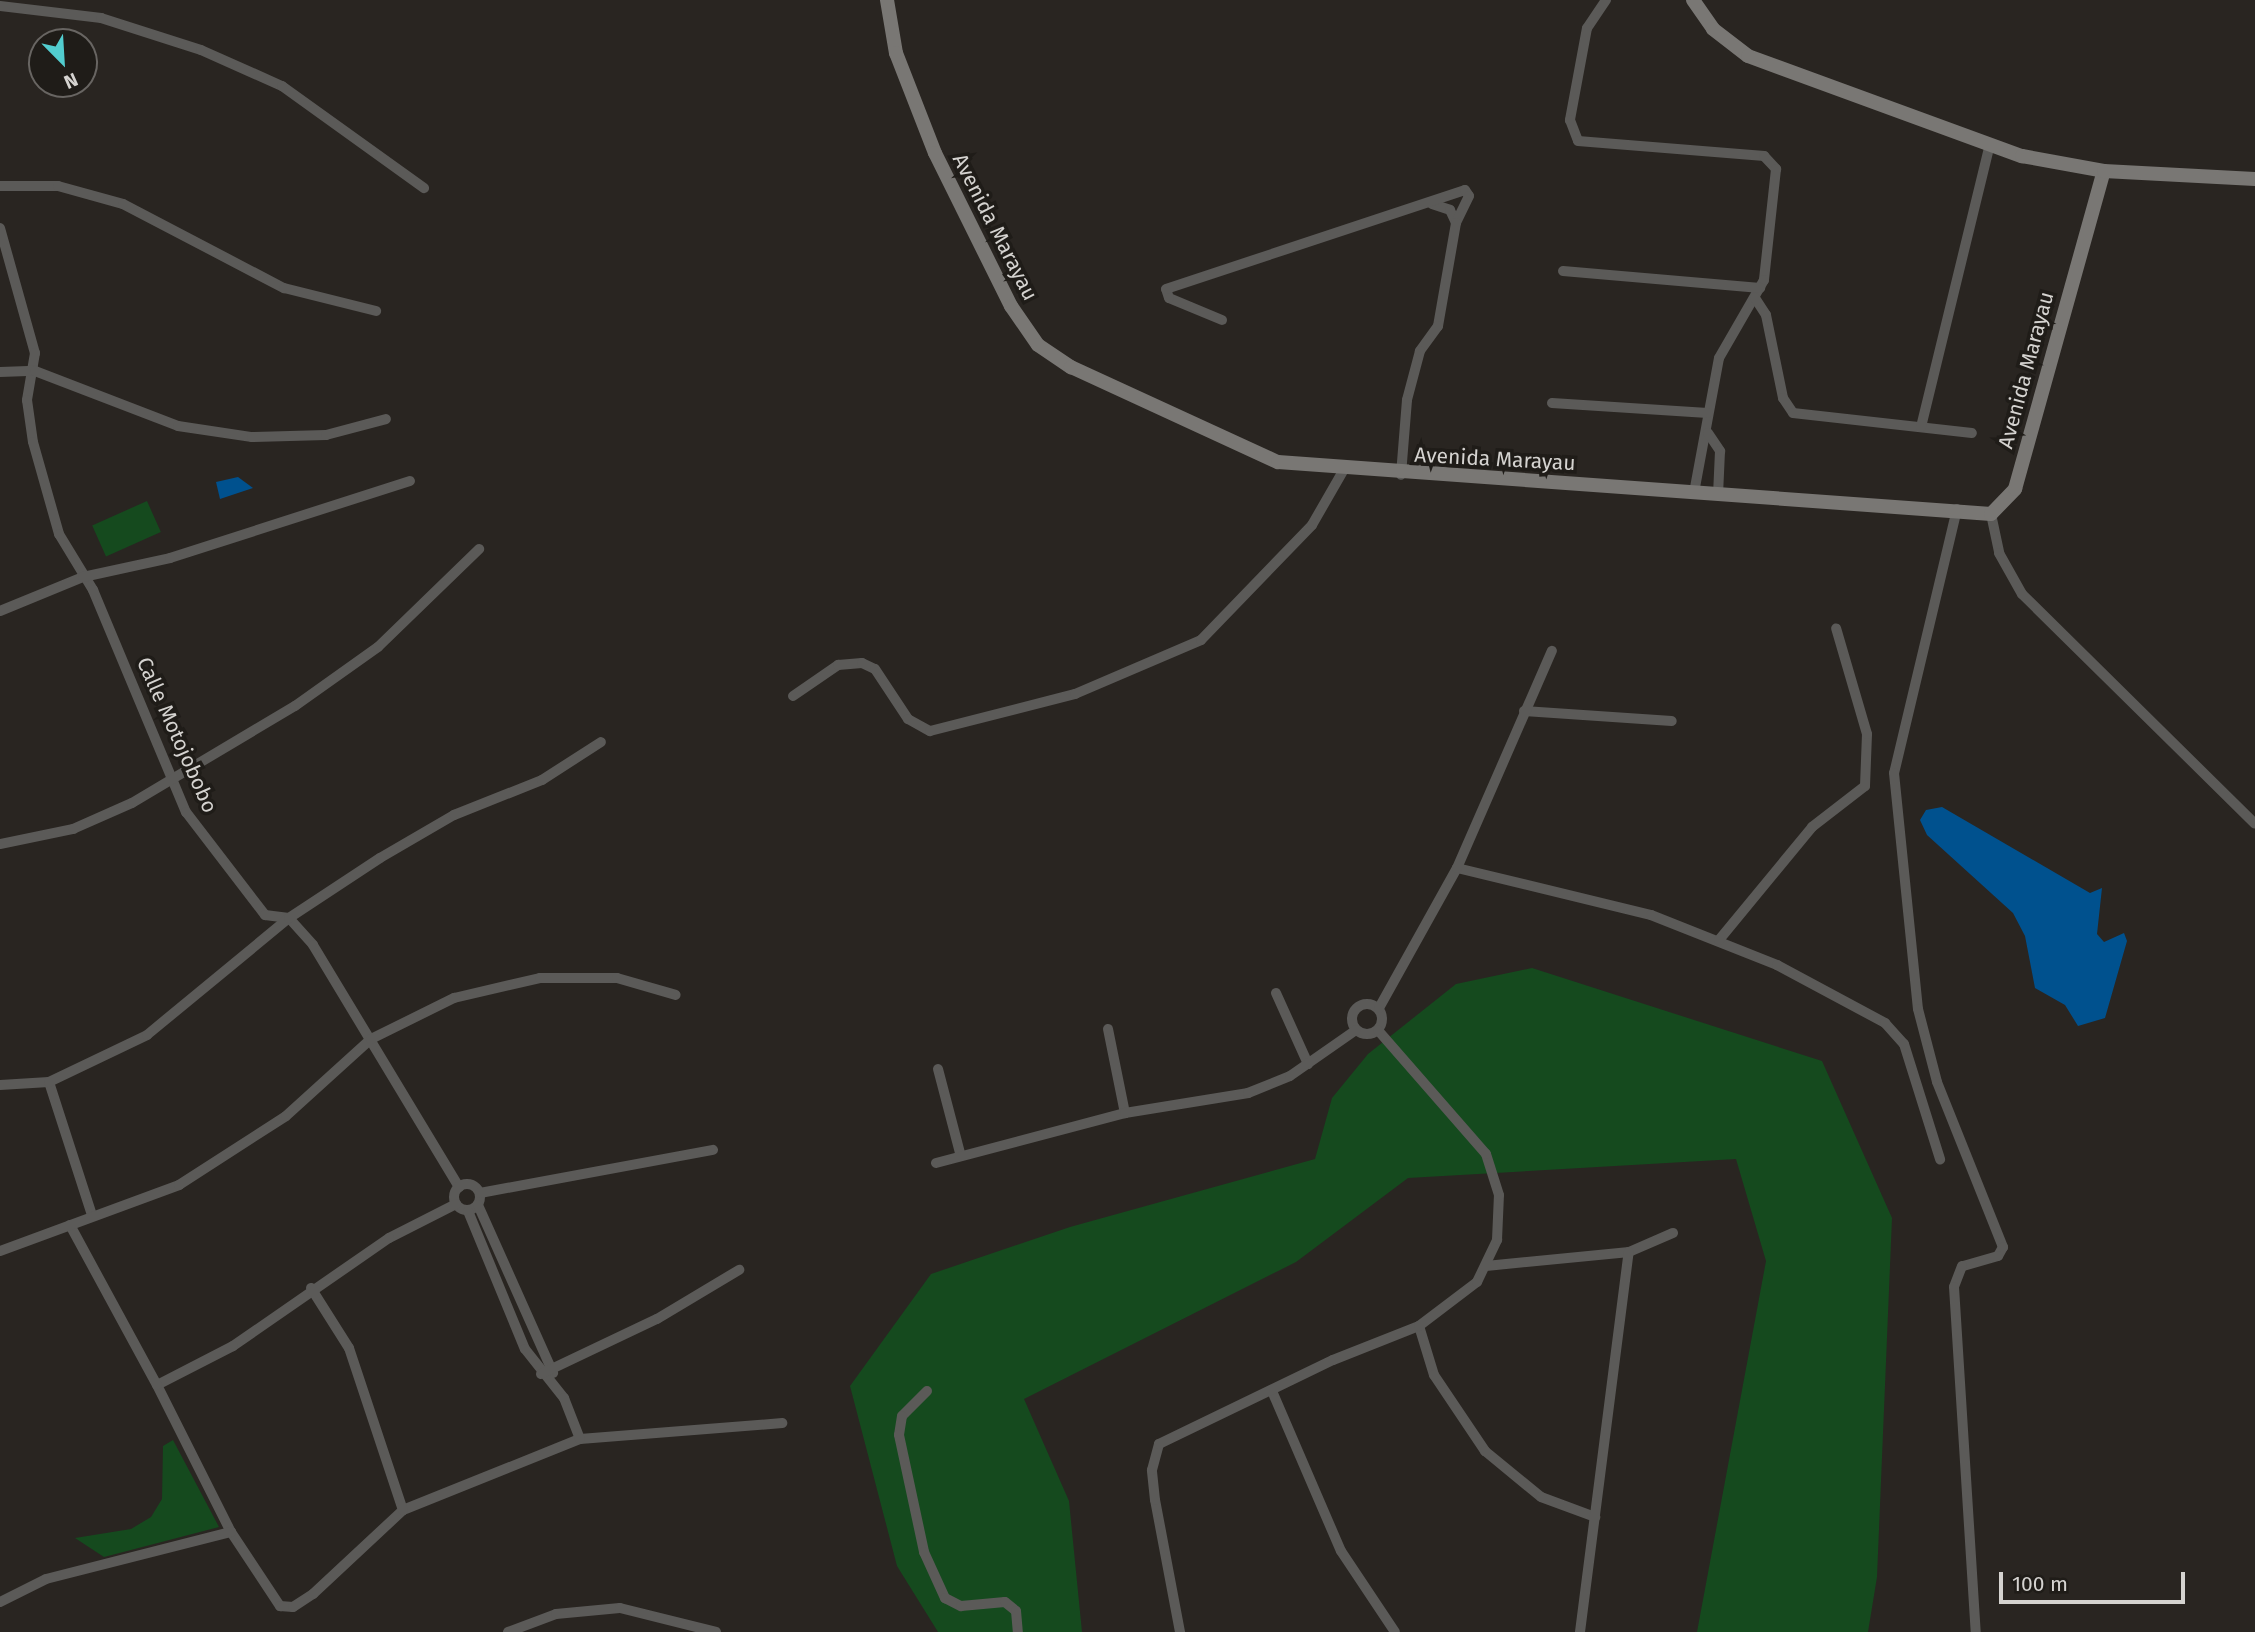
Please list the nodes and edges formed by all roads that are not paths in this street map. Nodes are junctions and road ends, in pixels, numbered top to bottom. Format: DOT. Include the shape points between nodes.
graph roads {
  1 [pos="887,0"];
  2 [pos="1606,0"];
  3 [pos="1693,0"];
  4 [pos="51,4"];
  5 [pos="0,6"];
  6 [pos="1990,144"];
  7 [pos="2104,171"];
  8 [pos="2255,179"];
  9 [pos="0,186"];
  10 [pos="424,188"];
  11 [pos="1432,204"];
  12 [pos="1456,223"];
  13 [pos="0,228"];
  14 [pos="1563,271"];
  15 [pos="1758,293"];
  16 [pos="376,311"];
  17 [pos="1222,320"];
  18 [pos="35,371"];
  19 [pos="0,372"];
  20 [pos="1552,403"];
  21 [pos="1708,413"];
  22 [pos="386,419"];
  23 [pos="1922,427"];
  24 [pos="1708,433"];
  25 [pos="1972,433"];
  26 [pos="1343,471"];
  27 [pos="1401,475"];
  28 [pos="410,481"];
  29 [pos="1694,493"];
  30 [pos="1718,495"];
  31 [pos="1957,509"];
  32 [pos="1991,514"];
  33 [pos="479,549"];
  34 [pos="83,577"];
  35 [pos="0,611"];
  36 [pos="1836,628"];
  37 [pos="1552,651"];
  38 [pos="793,696"];
  39 [pos="1524,711"];
  40 [pos="1672,722"];
  41 [pos="601,742"];
  42 [pos="171,778"];
  43 [pos="2255,824"];
  44 [pos="0,844"];
  45 [pos="1457,867"];
  46 [pos="289,918"];
  47 [pos="1719,940"];
  48 [pos="1276,993"];
  49 [pos="677,995"];
  50 [pos="1378,1009"];
  51 [pos="1108,1029"];
  52 [pos="1356,1030"];
  53 [pos="1378,1030"];
  54 [pos="371,1039"];
  55 [pos="1308,1064"];
  56 [pos="938,1069"];
  57 [pos="49,1082"];
  58 [pos="0,1085"];
  59 [pos="1125,1113"];
  60 [pos="713,1150"];
  61 [pos="960,1153"];
  62 [pos="1940,1159"];
  63 [pos="936,1163"];
  64 [pos="459,1187"];
  65 [pos="480,1193"];
  66 [pos="456,1204"];
  67 [pos="478,1205"];
  68 [pos="468,1210"];
  69 [pos="92,1215"];
  70 [pos="70,1225"];
  71 [pos="1673,1233"];
  72 [pos="0,1251"];
  73 [pos="1629,1252"];
  74 [pos="1486,1266"];
  75 [pos="739,1270"];
  76 [pos="311,1288"];
  77 [pos="1419,1326"];
  78 [pos="552,1369"];
  79 [pos="541,1374"];
  80 [pos="555,1384"];
  81 [pos="157,1385"];
  82 [pos="927,1391"];
  83 [pos="1272,1391"];
  84 [pos="782,1423"];
  85 [pos="580,1439"];
  86 [pos="403,1510"];
  87 [pos="1595,1517"];
  88 [pos="231,1532"];
  89 [pos="0,1602"];
  90 [pos="508,1632"];
  91 [pos="714,1632"];
  92 [pos="1018,1632"];
  93 [pos="1180,1632"];
  94 [pos="1395,1632"];
  95 [pos="1580,1632"];
  96 [pos="1976,1632"];
  1 -- 26 [label="street, Avenida Marayau" via="896,53 934,153 1006,297 1038,345 1071,367 1278,462"];
  2 -- 15 [label="street" via="1587,28 1570,120 1573,136 1591,144 1764,156 1776,169"];
  3 -- 6 [label="street" via="1713,29 1748,56"];
  4 -- 5 [label="street"];
  4 -- 10 [label="street" via="201,50 282,86"];
  6 -- 7 [label="street"];
  6 -- 23 [label="street"];
  7 -- 8 [label="street"];
  7 -- 32 [label="street, Avenida Marayau" via="2015,489"];
  9 -- 16 [label="street" via="58,186 110,199 284,288"];
  11 -- 12 [label="street" via="1450,210"];
  11 -- 12 [label="street" via="1465,190 1469,196"];
  11 -- 17 [label="street" via="1166,289 1169,298"];
  12 -- 27 [label="street" via="1438,326 1420,351 1407,400"];
  13 -- 18 [label="street, Calle Motojobobo" via="25,305"];
  14 -- 15 [label="street"];
  15 -- 21 [label="street" via="1718,358"];
  15 -- 23 [label="street" via="1783,398 1793,413"];
  18 -- 19 [label="street"];
  18 -- 22 [label="street" via="146,415 221,433 326,435"];
  18 -- 34 [label="street, Calle Motojobobo" via="27,400 33,442 59,534"];
  20 -- 21 [label="street"];
  21 -- 24 [label="street"];
  23 -- 25 [label="street"];
  24 -- 29 [label="street" via="1697,452"];
  24 -- 30 [label="street" via="1720,451"];
  26 -- 27 [label="street, Avenida Marayau"];
  26 -- 38 [label="street" via="1312,525 1201,640 1075,694 930,730 908,719 875,669 862,663 838,665"];
  27 -- 29 [label="street, Avenida Marayau"];
  28 -- 34 [label="street" via="241,537"];
  29 -- 30 [label="street, Avenida Marayau"];
  30 -- 31 [label="street, Avenida Marayau"];
  31 -- 32 [label="street, Avenida Marayau"];
  31 -- 96 [label="street" via="1894,773 1917,1009 1937,1082 2003,1247 1998,1256 1962,1266 1954,1287"];
  32 -- 43 [label="street" via="1998,553 2022,594"];
  33 -- 42 [label="street" via="378,647 295,706"];
  34 -- 35 [label="street"];
  34 -- 42 [label="street, Calle Motojobobo" via="146,709"];
  36 -- 47 [label="street" via="1867,734 1865,786 1812,827"];
  37 -- 39 [label="street"];
  39 -- 40 [label="street"];
  39 -- 45 [label="street"];
  41 -- 46 [label="street" via="542,780 454,816"];
  42 -- 44 [label="street" via="72,829"];
  42 -- 46 [label="street, Calle Motojobobo" via="186,812 240,888 265,915"];
  45 -- 47 [label="street" via="1651,915"];
  45 -- 50 [label="street"];
  46 -- 54 [label="street"];
  46 -- 57 [label="street" via="147,1035"];
  47 -- 62 [label="street" via="1885,1023 1904,1044"];
  48 -- 55 [label="street"];
  49 -- 54 [label="street" via="617,978 540,978 454,998"];
  50 -- 52 [label="street" via="1357,1008"];
  50 -- 53 [label="street"];
  51 -- 59 [label="street"];
  52 -- 53 [label="street"];
  52 -- 55 [label="street"];
  53 -- 74 [label="street" via="1486,1154 1499,1195 1497,1240"];
  54 -- 64 [label="street" via="394,1088"];
  54 -- 69 [label="street" via="317,1092 179,1185"];
  55 -- 59 [label="street" via="1248,1093"];
  56 -- 61 [label="street"];
  57 -- 58 [label="street"];
  57 -- 69 [label="street"];
  59 -- 61 [label="street"];
  60 -- 65 [label="street"];
  61 -- 63 [label="street"];
  64 -- 65 [label="street" via="471,1184"];
  64 -- 66 [label="street"];
  65 -- 67 [label="street"];
  66 -- 68 [label="street"];
  66 -- 76 [label="street"];
  67 -- 68 [label="street"];
  67 -- 78 [label="street"];
  68 -- 79 [label="street"];
  69 -- 70 [label="street"];
  70 -- 72 [label="street"];
  70 -- 81 [label="street"];
  71 -- 73 [label="street"];
  73 -- 74 [label="street"];
  73 -- 87 [label="street"];
  74 -- 77 [label="street" via="1464,1295"];
  75 -- 78 [label="street" via="657,1320"];
  76 -- 81 [label="street" via="233,1346"];
  76 -- 86 [label="street" via="349,1348"];
  77 -- 83 [label="street"];
  77 -- 87 [label="street" via="1434,1375 1485,1451 1541,1497"];
  78 -- 79 [label="street"];
  78 -- 80 [label="street"];
  79 -- 80 [label="street"];
  80 -- 85 [label="street"];
  81 -- 88 [label="street"];
  82 -- 92 [label="street" via="902,1416 899,1436 924,1552 945,1598 961,1606 1005,1602 1016,1611"];
  83 -- 93 [label="street" via="1186,1426 1159,1444 1154,1456 1155,1500"];
  83 -- 94 [label="street" via="1340,1551"];
  84 -- 85 [label="street"];
  85 -- 86 [label="street"];
  86 -- 88 [label="street" via="293,1606 269,1596"];
  87 -- 95 [label="street"];
  88 -- 89 [label="street" via="46,1579"];
  90 -- 91 [label="street" via="556,1614 610,1608"];
}
